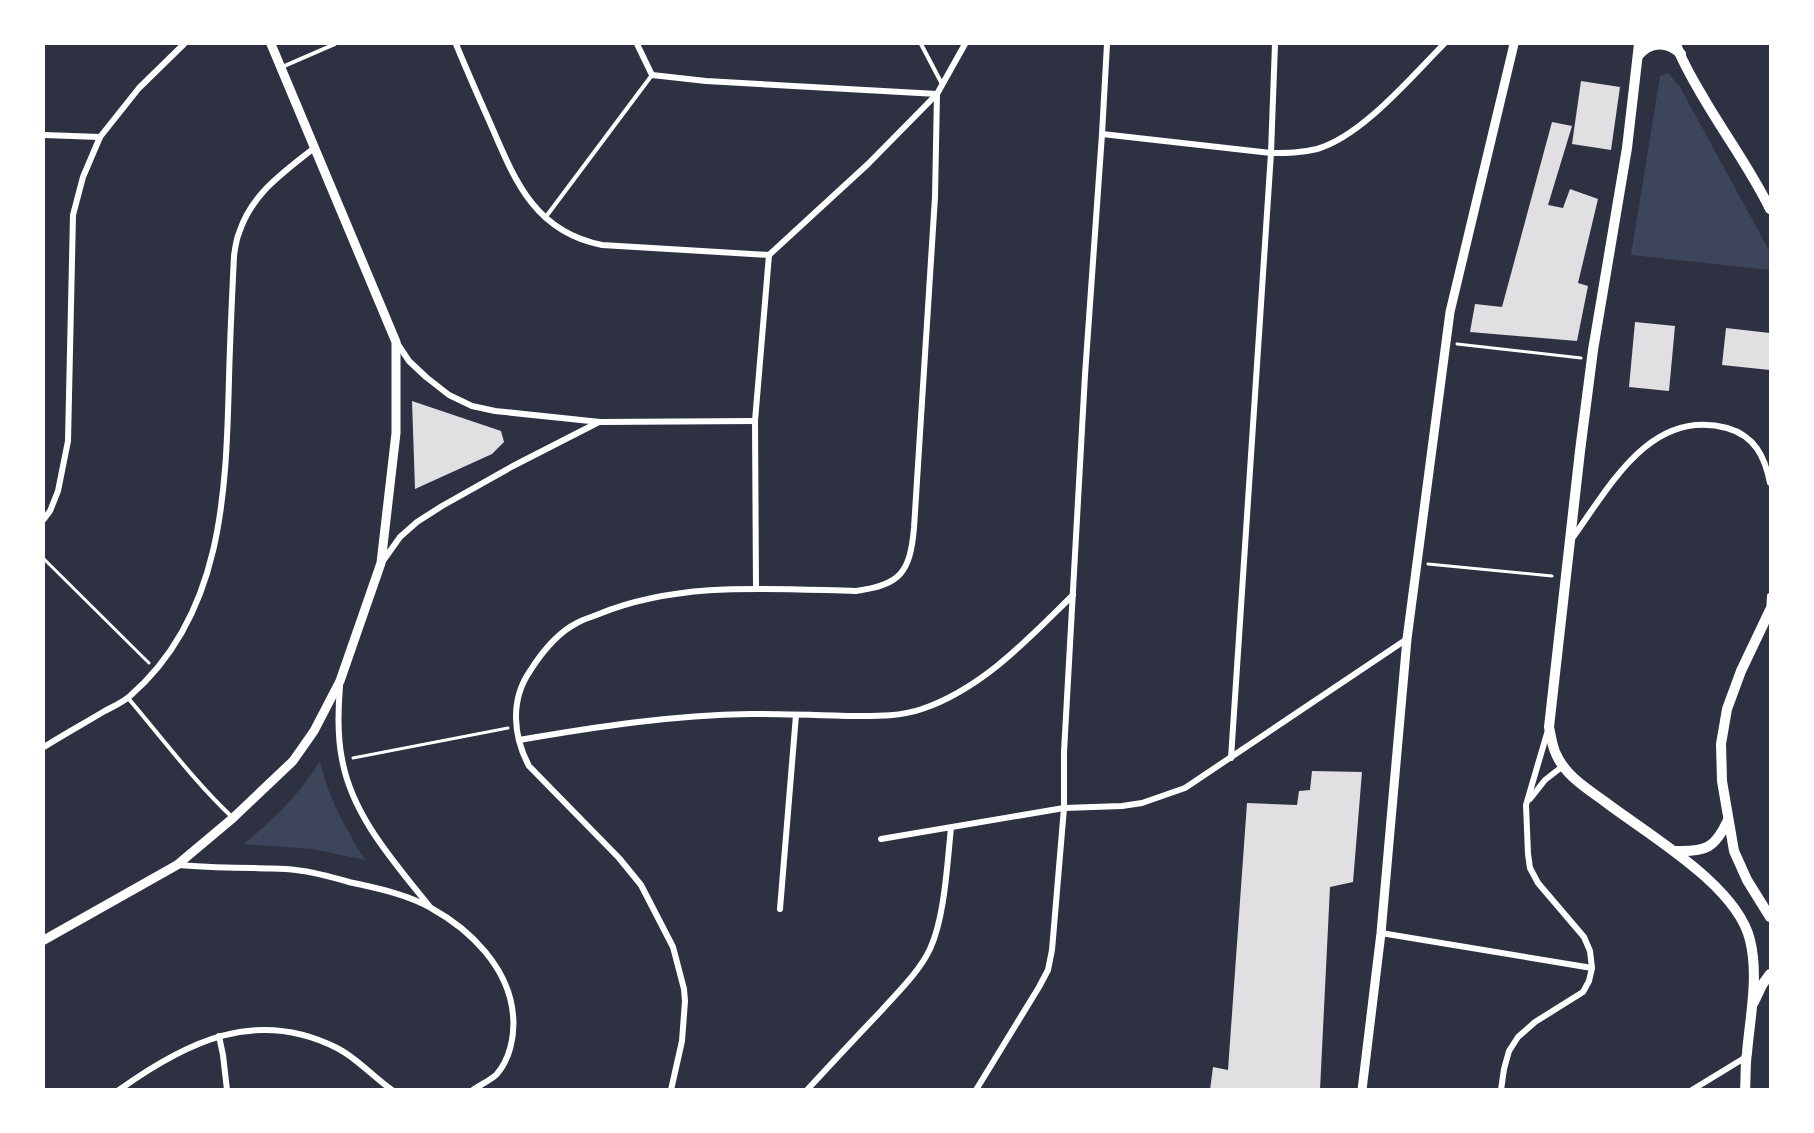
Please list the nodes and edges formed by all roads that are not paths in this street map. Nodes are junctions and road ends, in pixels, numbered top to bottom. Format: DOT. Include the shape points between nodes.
graph roads {
  1 [pos="184,44"];
  2 [pos="271,44"];
  3 [pos="335,44"];
  4 [pos="456,44"];
  5 [pos="637,44"];
  6 [pos="921,44"];
  7 [pos="965,44"];
  8 [pos="1107,44"];
  9 [pos="1275,44"];
  10 [pos="1444,44"];
  11 [pos="1514,44"];
  12 [pos="1639,44"];
  13 [pos="1676,44"];
  14 [pos="1681,55"];
  15 [pos="1638,56"];
  16 [pos="281,67"];
  17 [pos="652,75"];
  18 [pos="942,84"];
  19 [pos="937,94"];
  20 [pos="1102,134"];
  21 [pos="44,135"];
  22 [pos="100,137"];
  23 [pos="314,148"];
  24 [pos="1271,153"];
  25 [pos="1770,209"];
  26 [pos="545,218"];
  27 [pos="769,255"];
  28 [pos="396,342"];
  29 [pos="755,421"];
  30 [pos="600,422"];
  31 [pos="1770,483"];
  32 [pos="44,519"];
  33 [pos="1570,542"];
  34 [pos="381,563"];
  35 [pos="756,588"];
  36 [pos="1073,595"];
  37 [pos="1770,596"];
  38 [pos="1770,612"];
  39 [pos="1407,639"];
  40 [pos="340,681"];
  41 [pos="128,698"];
  42 [pos="796,715"];
  43 [pos="1549,727"];
  44 [pos="519,740"];
  45 [pos="44,747"];
  46 [pos="1231,758"];
  47 [pos="1563,766"];
  48 [pos="1526,805"];
  49 [pos="1064,808"];
  50 [pos="233,818"];
  51 [pos="1728,820"];
  52 [pos="951,828"];
  53 [pos="881,839"];
  54 [pos="1676,851"];
  55 [pos="177,865"];
  56 [pos="431,908"];
  57 [pos="780,909"];
  58 [pos="1769,916"];
  59 [pos="1381,933"];
  60 [pos="44,940"];
  61 [pos="1592,968"];
  62 [pos="1770,974"];
  63 [pos="1751,1009"];
  64 [pos="219,1036"];
  65 [pos="1746,1057"];
  66 [pos="119,1089"];
  67 [pos="227,1089"];
  68 [pos="392,1089"];
  69 [pos="473,1089"];
  70 [pos="671,1089"];
  71 [pos="807,1089"];
  72 [pos="976,1089"];
  73 [pos="1362,1089"];
  74 [pos="1501,1089"];
  75 [pos="1692,1089"];
  76 [pos="1745,1089"];
  1 -- 22 [label="street" via="139,88"];
  2 -- 16 [label="street"];
  3 -- 16 [label="lane"];
  4 -- 26 [label="street" via="512,173"];
  5 -- 17 [label="street"];
  6 -- 18 [label="lane"];
  7 -- 18 [label="street"];
  8 -- 20 [label="street"];
  9 -- 24 [label="street"];
  10 -- 24 [label="street" via="1370,117 1339,139 1294,153"];
  11 -- 39 [label="street" via="1453,301"];
  12 -- 15 [label="main road"];
  13 -- 14 [label="main road"];
  14 -- 15 [label="main road" via="1659,44"];
  14 -- 25 [label="main road"];
  15 -- 33 [label="main road" via="1592,359"];
  16 -- 23 [label="street"];
  17 -- 19 [label="street"];
  17 -- 26 [label="lane"];
  18 -- 19 [label="street"];
  19 -- 27 [label="street"];
  19 -- 35 [label="street" via="935,197 909,561 896,578 872,589"];
  20 -- 24 [label="street"];
  20 -- 36 [label="street"];
  21 -- 22 [label="street"];
  22 -- 32 [label="street" via="73,215 68,441 58,491"];
  23 -- 28 [label="street"];
  23 -- 41 [label="street" via="269,184 250,207 238,233 224,493 215,550 185,627"];
  24 -- 46 [label="street"];
  26 -- 27 [label="street" via="571,236 602,245"];
  27 -- 29 [label="street"];
  28 -- 30 [label="street" via="409,362 426,377 472,406"];
  28 -- 34 [label="street" via="396,433"];
  29 -- 30 [label="street"];
  29 -- 35 [label="street"];
  30 -- 34 [label="street" via="513,466 417,522"];
  31 -- 33 [label="street" via="1766,463 1754,443 1735,431 1715,425 1693,425 1665,433 1648,443 1624,467"];
  33 -- 43 [label="main road"];
  34 -- 40 [label="street"];
  35 -- 44 [label="street" via="670,594 619,606 577,623 554,640 526,677 518,696"];
  36 -- 42 [label="street" via="1000,664 956,695 921,710 888,716"];
  36 -- 49 [label="street"];
  37 -- 38 [label="street"];
  38 -- 51 [label="main road" via="1727,709 1720,744"];
  39 -- 46 [label="street"];
  39 -- 59 [label="street"];
  40 -- 50 [label="street" via="293,761"];
  40 -- 56 [label="street" via="342,761 350,788 365,820"];
  41 -- 45 [label="street"];
  41 -- 50 [label="lane"];
  42 -- 44 [label="street" via="697,716 597,726"];
  42 -- 57 [label="street"];
  43 -- 47 [label="main road" via="1555,753"];
  43 -- 48 [label="street"];
  44 -- 70 [label="street" via="530,766 641,885 674,947 685,1001 682,1041"];
  46 -- 49 [label="street" via="1165,797 1122,806"];
  47 -- 48 [label="street" via="1545,780"];
  47 -- 54 [label="main road" via="1578,782"];
  48 -- 61 [label="street" via="1530,868 1584,937"];
  49 -- 52 [label="street"];
  49 -- 72 [label="street" via="1053,950 1048,969"];
  50 -- 55 [label="street"];
  51 -- 54 [label="main road" via="1721,835 1706,849"];
  51 -- 58 [label="main road" via="1734,851"];
  52 -- 53 [label="street"];
  52 -- 71 [label="street" via="943,894 930,949 898,992"];
  54 -- 63 [label="main road" via="1740,914 1750,938 1754,964"];
  55 -- 56 [label="street" via="295,870 379,889"];
  55 -- 60 [label="street"];
  56 -- 69 [label="street" via="482,948 498,967 512,1000 513,1034 507,1057 495,1075"];
  59 -- 61 [label="street"];
  59 -- 73 [label="street"];
  61 -- 74 [label="street" via="1583,992 1518,1037 1509,1051"];
  62 -- 63 [label="main road"];
  63 -- 65 [label="main road"];
  64 -- 66 [label="street" via="157,1064"];
  64 -- 67 [label="street"];
  64 -- 68 [label="street" via="261,1029 313,1038 338,1049"];
  65 -- 75 [label="street"];
  65 -- 76 [label="main road"];
}
